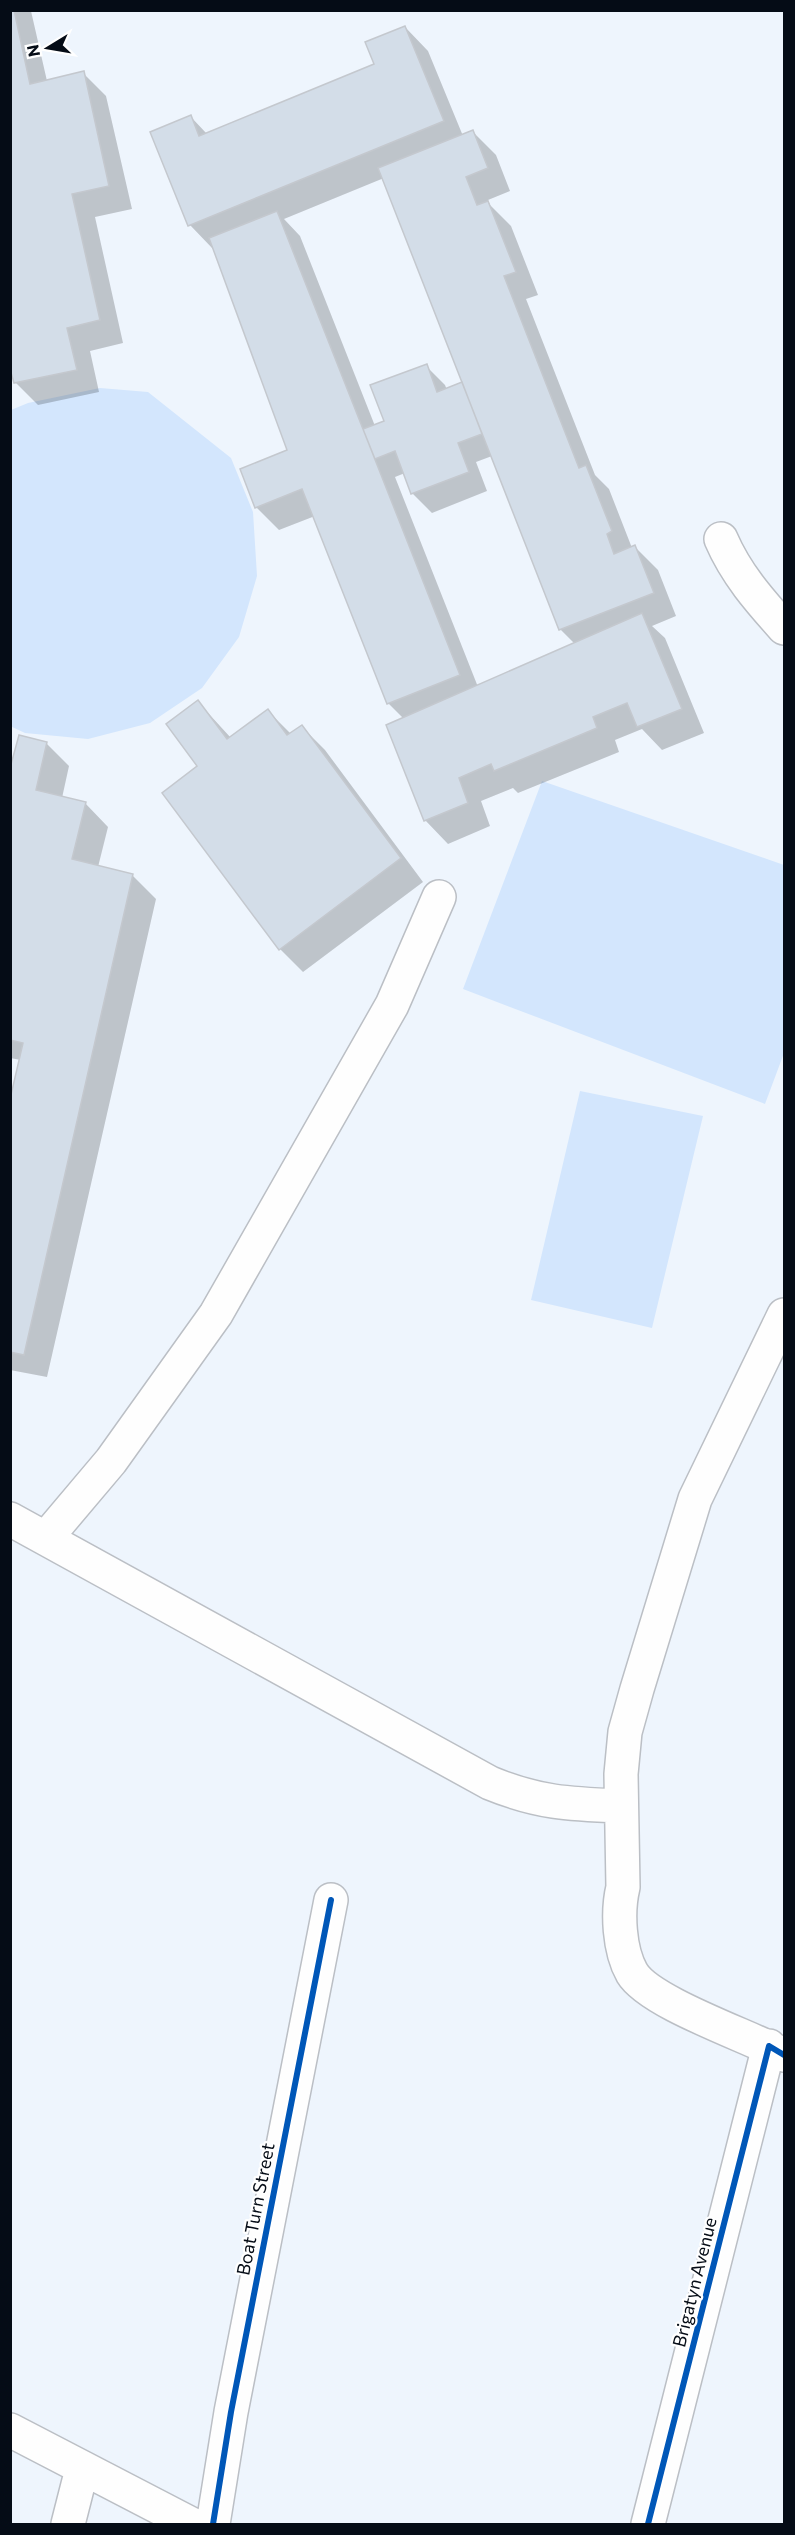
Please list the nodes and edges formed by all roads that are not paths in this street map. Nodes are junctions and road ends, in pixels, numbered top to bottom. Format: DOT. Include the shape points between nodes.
graph roads {
  1 [pos="721,539"];
  2 [pos="784,628"];
  3 [pos="439,897"];
  4 [pos="784,1316"];
  5 [pos="10,1519"];
  6 [pos="46,1538"];
  7 [pos="621,1806"];
  8 [pos="331,1900"];
  9 [pos="777,2050"];
  10 [pos="10,2430"];
  11 [pos="82,2469"];
  12 [pos="68,2524"];
  13 [pos="191,2524"];
  14 [pos="213,2524"];
  15 [pos="648,2524"];
  1 -- 2 [label="street" via="753,594"];
  3 -- 6 [label="street" via="392,1005 216,1314 111,1461"];
  4 -- 7 [label="street" via="695,1499 626,1731"];
  5 -- 6 [label="street"];
  6 -- 7 [label="street" via="490,1783 559,1804"];
  7 -- 9 [label="street" via="620,1936 632,1973 656,1996"];
  8 -- 14 [label="street, Boat Turn Street" via="231,2412"];
  9 -- 15 [label="street, Brigatyn Avenue"];
  10 -- 11 [label="street"];
  11 -- 12 [label="street"];
  11 -- 13 [label="street"];
}
